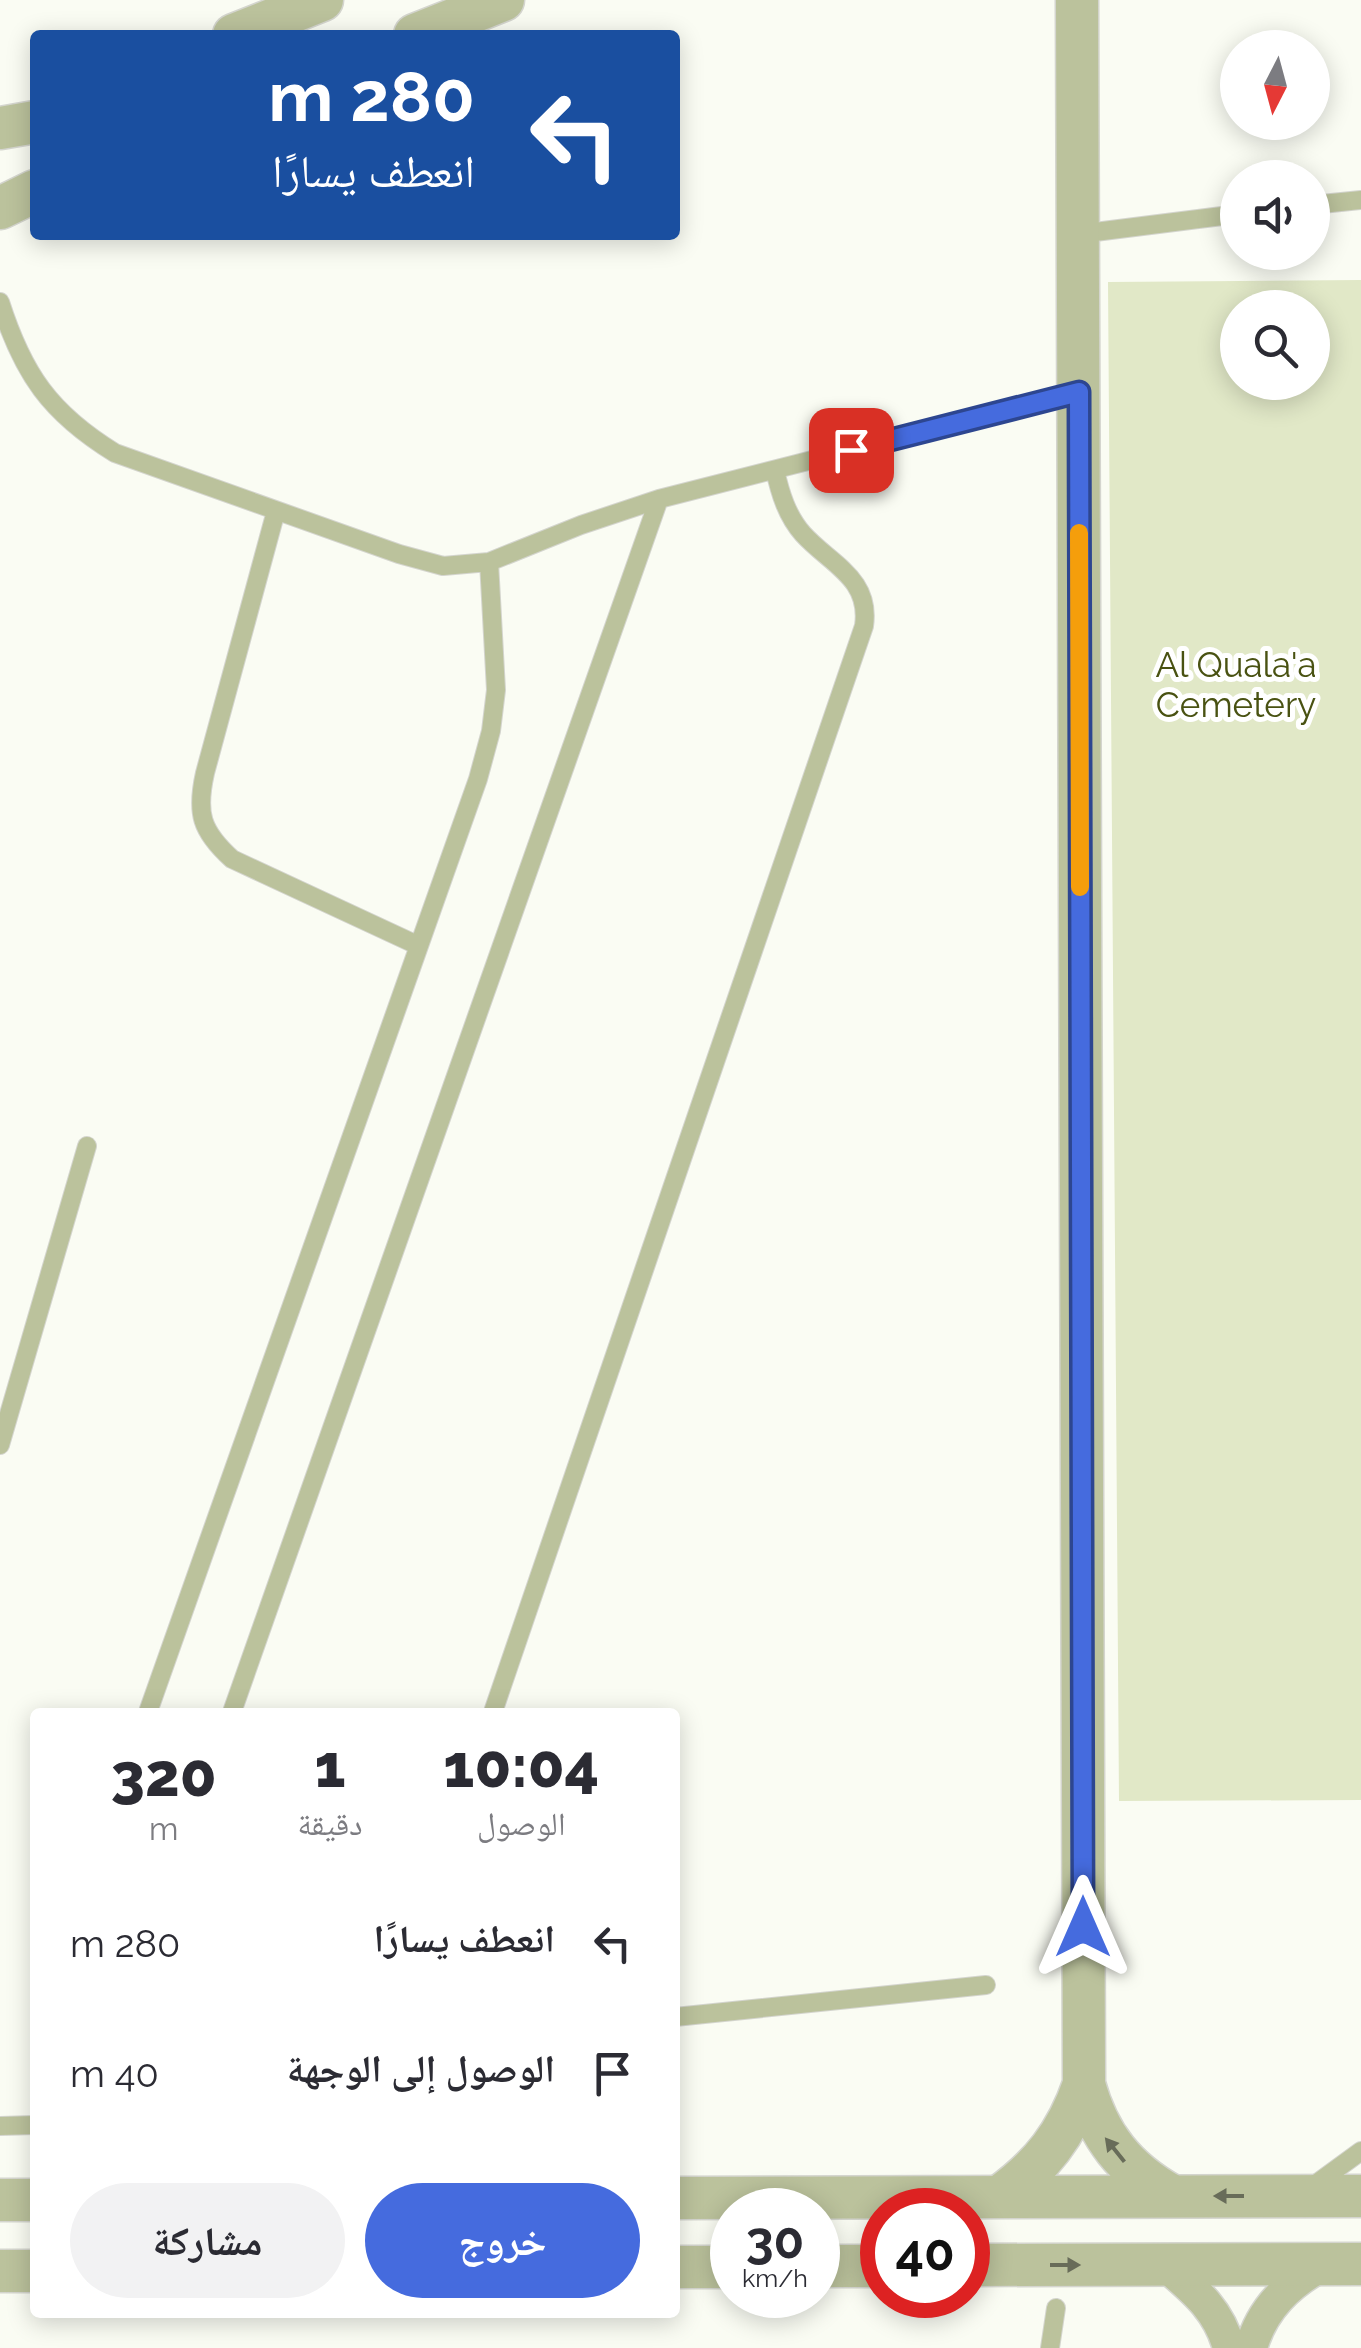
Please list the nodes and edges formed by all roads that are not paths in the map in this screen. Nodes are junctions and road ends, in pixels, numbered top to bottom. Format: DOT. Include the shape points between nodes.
graph roads {
  1 [pos="322,0"];
  2 [pos="503,0"];
  3 [pos="1077,0"];
  4 [pos="247,30"];
  5 [pos="428,30"];
  6 [pos="30,108"];
  7 [pos="0,111"];
  8 [pos="30,123"];
  9 [pos="0,128"];
  10 [pos="30,184"];
  11 [pos="0,192"];
  12 [pos="30,193"];
  13 [pos="1361,200"];
  14 [pos="1330,203"];
  15 [pos="0,208"];
  16 [pos="1220,216"];
  17 [pos="1078,234"];
  18 [pos="0,302"];
  19 [pos="1079,392"];
  20 [pos="775,470"];
  21 [pos="659,499"];
  22 [pos="276,511"];
  23 [pos="489,562"];
  24 [pos="417,945"];
  25 [pos="87,1146"];
  26 [pos="0,1445"];
  27 [pos="149,1708"];
  28 [pos="233,1708"];
  29 [pos="493,1708"];
  30 [pos="986,1985"];
  31 [pos="680,2017"];
  32 [pos="1084,2084"];
  33 [pos="30,2125"];
  34 [pos="0,2126"];
  35 [pos="1361,2151"];
  36 [pos="1172,2196"];
  37 [pos="1300,2196"];
  38 [pos="1361,2196"];
  39 [pos="999,2197"];
  40 [pos="680,2198"];
  41 [pos="0,2200"];
  42 [pos="30,2200"];
  43 [pos="1164,2264"];
  44 [pos="1343,2264"];
  45 [pos="990,2266"];
  46 [pos="680,2267"];
  47 [pos="710,2267"];
  48 [pos="0,2271"];
  49 [pos="30,2271"];
  50 [pos="1056,2308"];
  51 [pos="1050,2348"];
  52 [pos="1228,2348"];
  53 [pos="1251,2348"];
  1 -- 4 [label="street"];
  2 -- 5 [label="street"];
  3 -- 17 [label="street"];
  6 -- 7 [label="street"];
  8 -- 9 [label="street"];
  10 -- 11 [label="street"];
  12 -- 15 [label="street"];
  13 -- 14 [label="lane"];
  16 -- 17 [label="lane"];
  17 -- 19 [label="street"];
  18 -- 22 [label="lane" via="31,377 83,433 115,452"];
  19 -- 20 [label="lane"];
  19 -- 32 [label="street"];
  20 -- 21 [label="lane"];
  20 -- 29 [label="lane" via="802,534 859,587 864,626"];
  21 -- 23 [label="lane"];
  21 -- 28 [label="lane"];
  22 -- 23 [label="lane" via="420,562"];
  22 -- 24 [label="lane" via="204,772 202,820 232,859"];
  23 -- 24 [label="lane" via="492,731"];
  24 -- 27 [label="lane"];
  25 -- 26 [label="lane"];
  30 -- 31 [label="lane"];
  36 -- 32 [label="street, one-way" via="1146,2182 1114,2150"];
  32 -- 39 [label="street" via="1061,2137"];
  33 -- 34 [label="lane"];
  35 -- 37 [label="lane"];
  37 -- 36 [label="street, one-way"];
  36 -- 39 [label="street"];
  37 -- 38 [label="street"];
  39 -- 40 [label="street"];
  41 -- 42 [label="street"];
  43 -- 44 [label="street"];
  45 -- 43 [label="street, one-way"];
  43 -- 52 [label="street" via="1211,2307"];
  44 -- 53 [label="street" via="1301,2276 1281,2293"];
  46 -- 47 [label="street"];
  48 -- 49 [label="street"];
  50 -- 51 [label="lane"];
}
